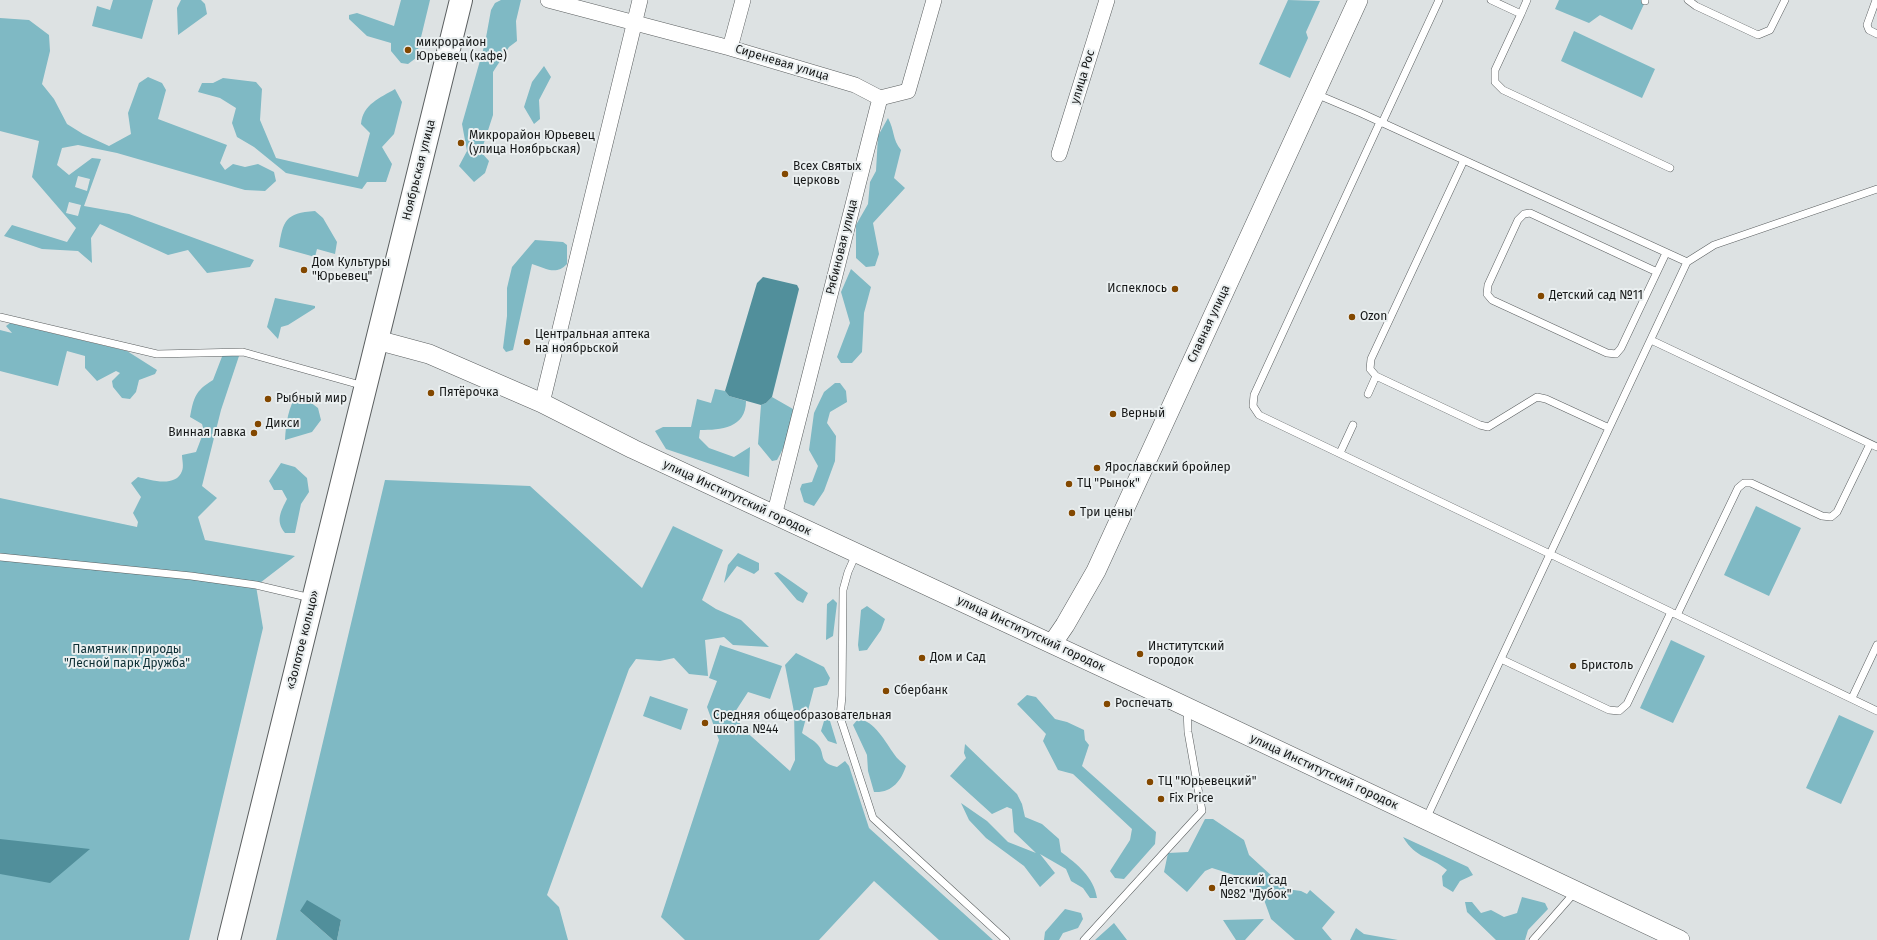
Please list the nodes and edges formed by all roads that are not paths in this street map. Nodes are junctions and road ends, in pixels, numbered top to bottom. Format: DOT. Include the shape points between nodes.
graph roads {
  1 [pos="461,0"];
  2 [pos="548,0"];
  3 [pos="640,0"];
  4 [pos="743,0"];
  5 [pos="934,0"];
  6 [pos="1107,0"];
  7 [pos="1358,0"];
  8 [pos="1439,0"];
  9 [pos="1491,0"];
  10 [pos="1527,0"];
  11 [pos="1688,0"];
  12 [pos="1785,0"];
  13 [pos="1876,0"];
  14 [pos="1521,14"];
  15 [pos="634,23"];
  16 [pos="1877,34"];
  17 [pos="730,48"];
  18 [pos="1314,93"];
  19 [pos="880,98"];
  20 [pos="1381,122"];
  21 [pos="1059,154"];
  22 [pos="1464,160"];
  23 [pos="1670,168"];
  24 [pos="1877,189"];
  25 [pos="1666,253"];
  26 [pos="1687,262"];
  27 [pos="1657,272"];
  28 [pos="0,317"];
  29 [pos="377,340"];
  30 [pos="1651,340"];
  31 [pos="1376,376"];
  32 [pos="367,386"];
  33 [pos="1368,394"];
  34 [pos="542,403"];
  35 [pos="1353,425"];
  36 [pos="1610,428"];
  37 [pos="1870,444"];
  38 [pos="1877,447"];
  39 [pos="1340,454"];
  40 [pos="774,516"];
  41 [pos="856,554"];
  42 [pos="1550,554"];
  43 [pos="0,557"];
  44 [pos="313,598"];
  45 [pos="1674,613"];
  46 [pos="1052,644"];
  47 [pos="1877,645"];
  48 [pos="1501,659"];
  49 [pos="1852,698"];
  50 [pos="1187,707"];
  51 [pos="1877,711"];
  52 [pos="1426,820"];
  53 [pos="1576,891"];
  54 [pos="229,940"];
  55 [pos="1006,940"];
  56 [pos="1084,940"];
  57 [pos="1533,940"];
  58 [pos="1680,940"];
  1 -- 29 [label="highway, Ноябрьская улица"];
  2 -- 15 [label="street"];
  3 -- 15 [label="street"];
  4 -- 17 [label="street, Сиреневая улица"];
  5 -- 19 [label="street" via="908,92"];
  6 -- 21 [label="street, улица Рос"];
  7 -- 18 [label="street, Славная улица"];
  8 -- 20 [label="lane"];
  9 -- 14 [label="lane"];
  10 -- 14 [label="lane"];
  11 -- 12 [label="lane" via="1758,35 1771,28"];
  13 -- 16 [label="lane" via="1867,25 1869,30"];
  14 -- 23 [label="lane" via="1495,70 1495,82 1504,90"];
  15 -- 17 [label="street"];
  15 -- 34 [label="street"];
  17 -- 19 [label="street, Сиреневая улица" via="855,85"];
  18 -- 20 [label="lane"];
  18 -- 46 [label="street, Славная улица" via="1096,571"];
  19 -- 40 [label="street, Рябиновая улица"];
  20 -- 22 [label="lane"];
  20 -- 39 [label="lane" via="1254,395 1253,406 1259,414"];
  22 -- 25 [label="lane"];
  22 -- 31 [label="lane" via="1370,359 1370,369"];
  24 -- 26 [label="lane" via="1714,245"];
  25 -- 26 [label="lane"];
  25 -- 27 [label="lane"];
  26 -- 30 [label="lane"];
  27 -- 27 [label="lane" via="1616,354 1607,353 1492,300 1487,294 1488,285 1518,220 1524,214 1530,213"];
  28 -- 32 [label="lane" via="157,354 243,352"];
  29 -- 32 [label="highway, «Золотое кольцо»"];
  29 -- 34 [label="street, улица Институтский городок" via="429,354"];
  30 -- 36 [label="lane"];
  30 -- 37 [label="lane"];
  31 -- 33 [label="lane"];
  31 -- 36 [label="lane" via="1488,427 1537,397 1546,398"];
  32 -- 44 [label="highway, «Золотое кольцо»"];
  34 -- 40 [label="street, улица Институтский городок"];
  35 -- 39 [label="lane"];
  36 -- 42 [label="lane"];
  37 -- 38 [label="lane"];
  37 -- 45 [label="lane" via="1837,512 1831,517 1822,516 1751,483 1744,483 1738,488"];
  39 -- 42 [label="lane"];
  40 -- 41 [label="street, улица Институтский городок"];
  41 -- 46 [label="street, улица Институтский городок"];
  41 -- 55 [label="lane" via="843,590 840,717 873,818"];
  42 -- 45 [label="lane"];
  42 -- 48 [label="lane"];
  43 -- 44 [label="lane" via="191,576 256,585"];
  44 -- 54 [label="highway, «Золотое кольцо»"];
  45 -- 48 [label="lane" via="1627,704 1619,711 1609,710"];
  45 -- 49 [label="lane"];
  46 -- 50 [label="street, улица Институтский городок"];
  47 -- 49 [label="lane"];
  48 -- 52 [label="lane"];
  49 -- 51 [label="lane"];
  50 -- 52 [label="street, улица Институтский городок"];
  50 -- 56 [label="lane" via="1188,732 1202,811"];
  52 -- 53 [label="street, улица Институтский городок"];
  53 -- 57 [label="lane"];
  53 -- 58 [label="street, улица Институтский городок"];
}
